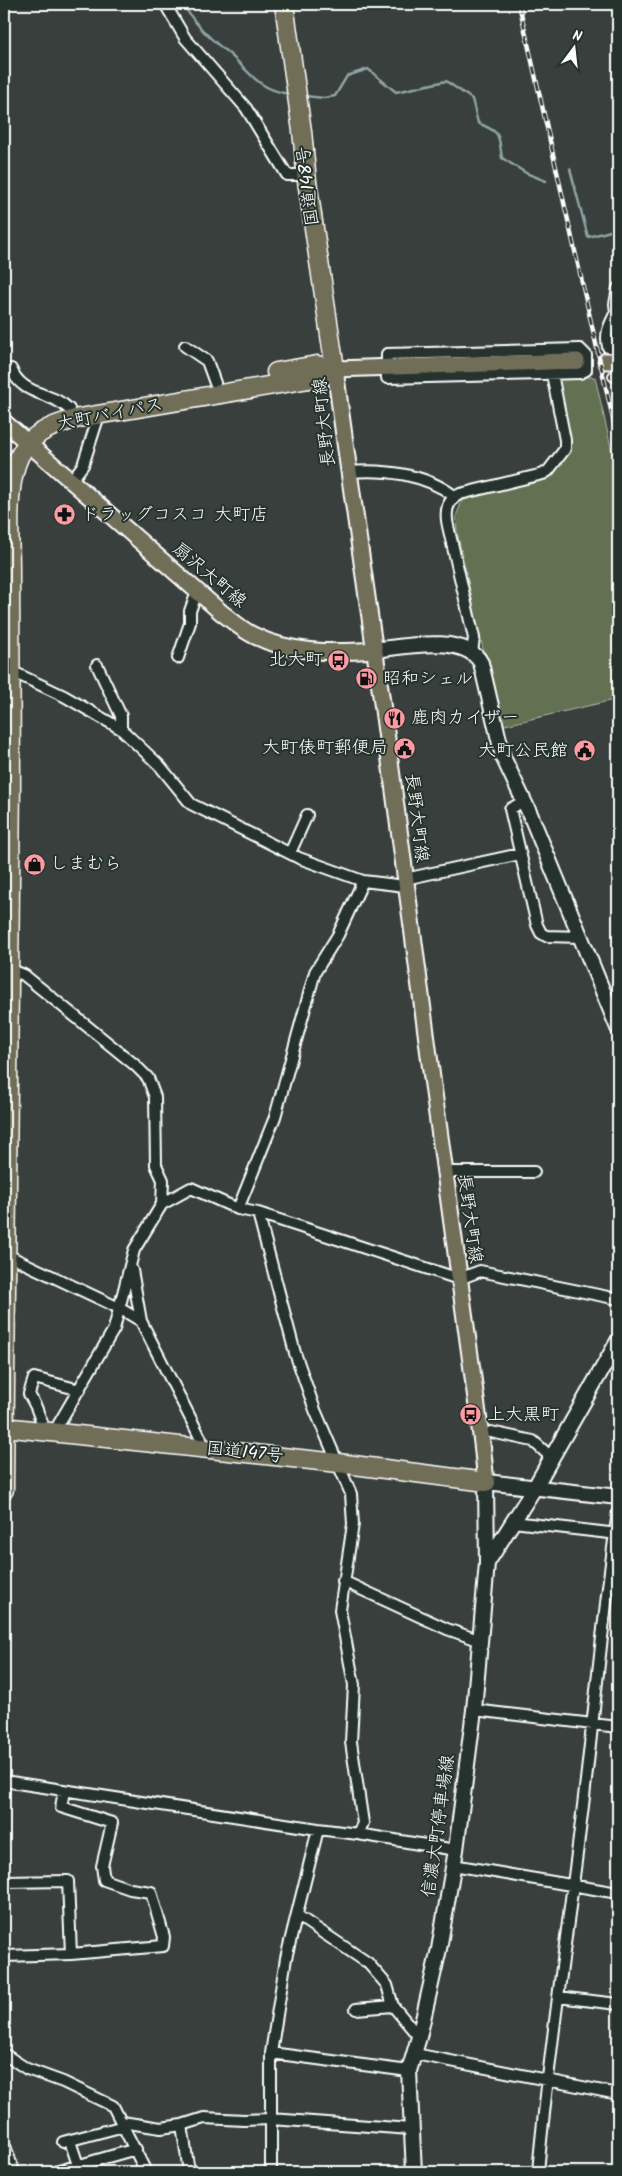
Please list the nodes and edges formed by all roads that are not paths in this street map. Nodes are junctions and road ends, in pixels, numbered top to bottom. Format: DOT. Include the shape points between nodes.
graph roads {
  1 [pos="165,4"];
  2 [pos="284,4"];
  3 [pos="307,175"];
  4 [pos="618,288"];
  5 [pos="617,318"];
  6 [pos="185,346"];
  7 [pos="618,347"];
  8 [pos="577,362"];
  9 [pos="386,367"];
  10 [pos="11,369"];
  11 [pos="336,369"];
  12 [pos="552,374"];
  13 [pos="215,383"];
  14 [pos="69,409"];
  15 [pos="99,415"];
  16 [pos="4,422"];
  17 [pos="23,440"];
  18 [pos="4,470"];
  19 [pos="349,472"];
  20 [pos="71,482"];
  21 [pos="454,496"];
  22 [pos="197,592"];
  23 [pos="374,650"];
  24 [pos="472,652"];
  25 [pos="178,658"];
  26 [pos="97,665"];
  27 [pos="7,668"];
  28 [pos="121,728"];
  29 [pos="524,801"];
  30 [pos="307,816"];
  31 [pos="290,853"];
  32 [pos="520,854"];
  33 [pos="363,881"];
  34 [pos="405,883"];
  35 [pos="581,937"];
  36 [pos="6,967"];
  37 [pos="618,1028"];
  38 [pos="444,1172"];
  39 [pos="534,1172"];
  40 [pos="162,1204"];
  41 [pos="238,1209"];
  42 [pos="258,1213"];
  43 [pos="5,1255"];
  44 [pos="131,1267"];
  45 [pos="459,1279"];
  46 [pos="618,1300"];
  47 [pos="119,1308"];
  48 [pos="140,1321"];
  49 [pos="618,1342"];
  50 [pos="80,1390"];
  51 [pos="4,1427"];
  52 [pos="50,1432"];
  53 [pos="491,1432"];
  54 [pos="203,1449"];
  55 [pos="552,1458"];
  56 [pos="338,1463"];
  57 [pos="486,1482"];
  58 [pos="535,1487"];
  59 [pos="4,1490"];
  60 [pos="618,1497"];
  61 [pos="618,1512"];
  62 [pos="513,1522"];
  63 [pos="617,1534"];
  64 [pos="487,1563"];
  65 [pos="343,1581"];
  66 [pos="481,1641"];
  67 [pos="474,1710"];
  68 [pos="593,1724"];
  69 [pos="618,1727"];
  70 [pos="4,1781"];
  71 [pos="64,1791"];
  72 [pos="318,1830"];
  73 [pos="358,1834"];
  74 [pos="456,1850"];
  75 [pos="453,1865"];
  76 [pos="4,1882"];
  77 [pos="573,1886"];
  78 [pos="618,1893"];
  79 [pos="298,1916"];
  80 [pos="71,1954"];
  81 [pos="4,1956"];
  82 [pos="558,1997"];
  83 [pos="618,2004"];
  84 [pos="392,2006"];
  85 [pos="356,2009"];
  86 [pos="419,2037"];
  87 [pos="271,2053"];
  88 [pos="4,2054"];
  89 [pos="415,2054"];
  90 [pos="409,2071"];
  91 [pos="548,2080"];
  92 [pos="618,2094"];
  93 [pos="271,2119"];
  94 [pos="123,2124"];
  95 [pos="182,2125"];
  96 [pos="411,2129"];
  97 [pos="4,2143"];
  98 [pos="136,2149"];
  99 [pos="78,2165"];
  100 [pos="14,2172"];
  101 [pos="55,2172"];
  102 [pos="146,2172"];
  103 [pos="189,2172"];
  104 [pos="271,2172"];
  105 [pos="414,2172"];
  106 [pos="538,2172"];
  1 -- 3 [label="street" via="184,38 246,108 287,176"];
  2 -- 3 [label="highway, 国道148号"];
  3 -- 11 [label="highway, 国道148号"];
  4 -- 5 [label="street"];
  5 -- 7 [label="street" via="606,331 606,338 608,347"];
  6 -- 13 [label="street" via="207,361"];
  8 -- 9 [label="main road, 長野大町線"];
  9 -- 11 [label="main road, 長野大町線"];
  9 -- 12 [label="street" via="387,378"];
  9 -- 12 [label="street" via="387,354 580,349 586,355 587,368 583,372"];
  10 -- 14 [label="street" via="15,380"];
  11 -- 13 [label="highway, 大町バイパス" via="317,365"];
  11 -- 15 [label="highway, 大町バイパス" via="321,377"];
  11 -- 19 [label="main road, 長野大町線"];
  12 -- 21 [label="street" via="565,449 548,471"];
  13 -- 14 [label="highway, 大町バイパス"];
  14 -- 17 [label="highway, 大町バイパス" via="36,421"];
  15 -- 17 [label="highway, 大町バイパス" via="56,424"];
  15 -- 20 [label="street" via="83,465"];
  16 -- 17 [label="main road, 扇沢大町線"];
  17 -- 18 [label="highway, 大町バイパス" via="8,455"];
  17 -- 20 [label="main road, 扇沢大町線"];
  17 -- 27 [label="highway, 大町バイパス" via="12,482"];
  19 -- 21 [label="street" via="411,477"];
  19 -- 23 [label="main road, 長野大町線"];
  20 -- 22 [label="main road, 扇沢大町線"];
  21 -- 24 [label="street" via="446,509 446,517 474,638"];
  22 -- 23 [label="main road, 扇沢大町線" via="253,635 286,647 323,652"];
  22 -- 25 [label="street"];
  23 -- 24 [label="street" via="430,644 455,646"];
  23 -- 34 [label="main road, 長野大町線"];
  24 -- 29 [label="street" via="481,663 503,757"];
  26 -- 28 [label="street" via="121,716"];
  27 -- 28 [label="street"];
  27 -- 36 [label="highway, 大町バイパス"];
  28 -- 31 [label="street" via="160,766 191,804"];
  29 -- 32 [label="street" via="510,809"];
  29 -- 35 [label="street"];
  30 -- 31 [label="street"];
  31 -- 33 [label="street"];
  32 -- 34 [label="street"];
  32 -- 35 [label="street" via="541,933"];
  33 -- 34 [label="street"];
  33 -- 41 [label="street" via="338,935 315,972 275,1117"];
  34 -- 38 [label="main road, 長野大町線"];
  35 -- 37 [label="street"];
  36 -- 40 [label="street" via="24,975 92,1028 148,1078 155,1097 156,1165 163,1180"];
  36 -- 43 [label="highway, 大町バイパス"];
  38 -- 39 [label="street"];
  38 -- 45 [label="main road, 長野大町線"];
  40 -- 41 [label="street" via="192,1188"];
  40 -- 44 [label="street" via="134,1250"];
  41 -- 42 [label="street"];
  42 -- 45 [label="street"];
  42 -- 56 [label="street" via="295,1353"];
  43 -- 47 [label="street"];
  43 -- 51 [label="highway, 大町バイパス"];
  44 -- 47 [label="street"];
  44 -- 48 [label="street"];
  45 -- 46 [label="street" via="480,1271"];
  45 -- 57 [label="main road, 長野大町線"];
  47 -- 48 [label="street"];
  47 -- 50 [label="street" via="114,1329"];
  48 -- 54 [label="street" via="201,1439"];
  49 -- 55 [label="street"];
  50 -- 52 [label="street"];
  50 -- 52 [label="street" via="34,1378 29,1394"];
  51 -- 52 [label="highway, 国道147号"];
  51 -- 59 [label="highway"];
  52 -- 54 [label="highway, 国道147号"];
  53 -- 55 [label="street" via="534,1441"];
  54 -- 56 [label="highway, 国道147号"];
  55 -- 58 [label="street"];
  56 -- 57 [label="highway, 国道147号"];
  56 -- 65 [label="street" via="351,1494 354,1524"];
  57 -- 58 [label="street"];
  57 -- 64 [label="street, 信濃大町停車場線"];
  58 -- 60 [label="street"];
  58 -- 62 [label="street"];
  61 -- 63 [label="street"];
  62 -- 63 [label="street"];
  62 -- 64 [label="street"];
  63 -- 68 [label="street"];
  64 -- 66 [label="street, 信濃大町停車場線"];
  65 -- 66 [label="street"];
  65 -- 73 [label="street" via="340,1610 354,1685 352,1742 363,1822"];
  66 -- 67 [label="street, 信濃大町停車場線"];
  67 -- 68 [label="street"];
  67 -- 74 [label="street, 信濃大町停車場線"];
  68 -- 69 [label="street"];
  68 -- 77 [label="street"];
  70 -- 71 [label="street"];
  71 -- 72 [label="street"];
  71 -- 80 [label="street" via="61,1806 112,1823 102,1866 104,1880 151,1892 164,1937 163,1946"];
  72 -- 73 [label="street"];
  72 -- 79 [label="street"];
  73 -- 74 [label="street"];
  74 -- 75 [label="street, 信濃大町停車場線"];
  75 -- 77 [label="street"];
  75 -- 86 [label="street, 信濃大町停車場線" via="439,1949"];
  76 -- 80 [label="street" via="68,1881"];
  77 -- 78 [label="street"];
  77 -- 82 [label="street"];
  79 -- 84 [label="street" via="368,1963 387,1985"];
  79 -- 87 [label="street" via="286,1958"];
  80 -- 81 [label="street"];
  82 -- 83 [label="street"];
  82 -- 91 [label="street"];
  84 -- 85 [label="street"];
  84 -- 86 [label="street"];
  86 -- 89 [label="street, 信濃大町停車場線"];
  87 -- 90 [label="street"];
  87 -- 93 [label="street"];
  88 -- 94 [label="street" via="27,2069 113,2106"];
  89 -- 90 [label="street, 信濃大町停車場線"];
  89 -- 91 [label="street"];
  90 -- 96 [label="street, 信濃大町停車場線"];
  91 -- 92 [label="street"];
  91 -- 106 [label="street"];
  93 -- 95 [label="street" via="204,2118"];
  93 -- 96 [label="street"];
  93 -- 104 [label="street"];
  94 -- 95 [label="street" via="161,2128"];
  94 -- 98 [label="street"];
  94 -- 99 [label="street" via="67,2142"];
  95 -- 103 [label="street"];
  96 -- 105 [label="street, 信濃大町停車場線"];
  97 -- 100 [label="street"];
  98 -- 99 [label="street"];
  98 -- 102 [label="street"];
  99 -- 101 [label="street"];
}
